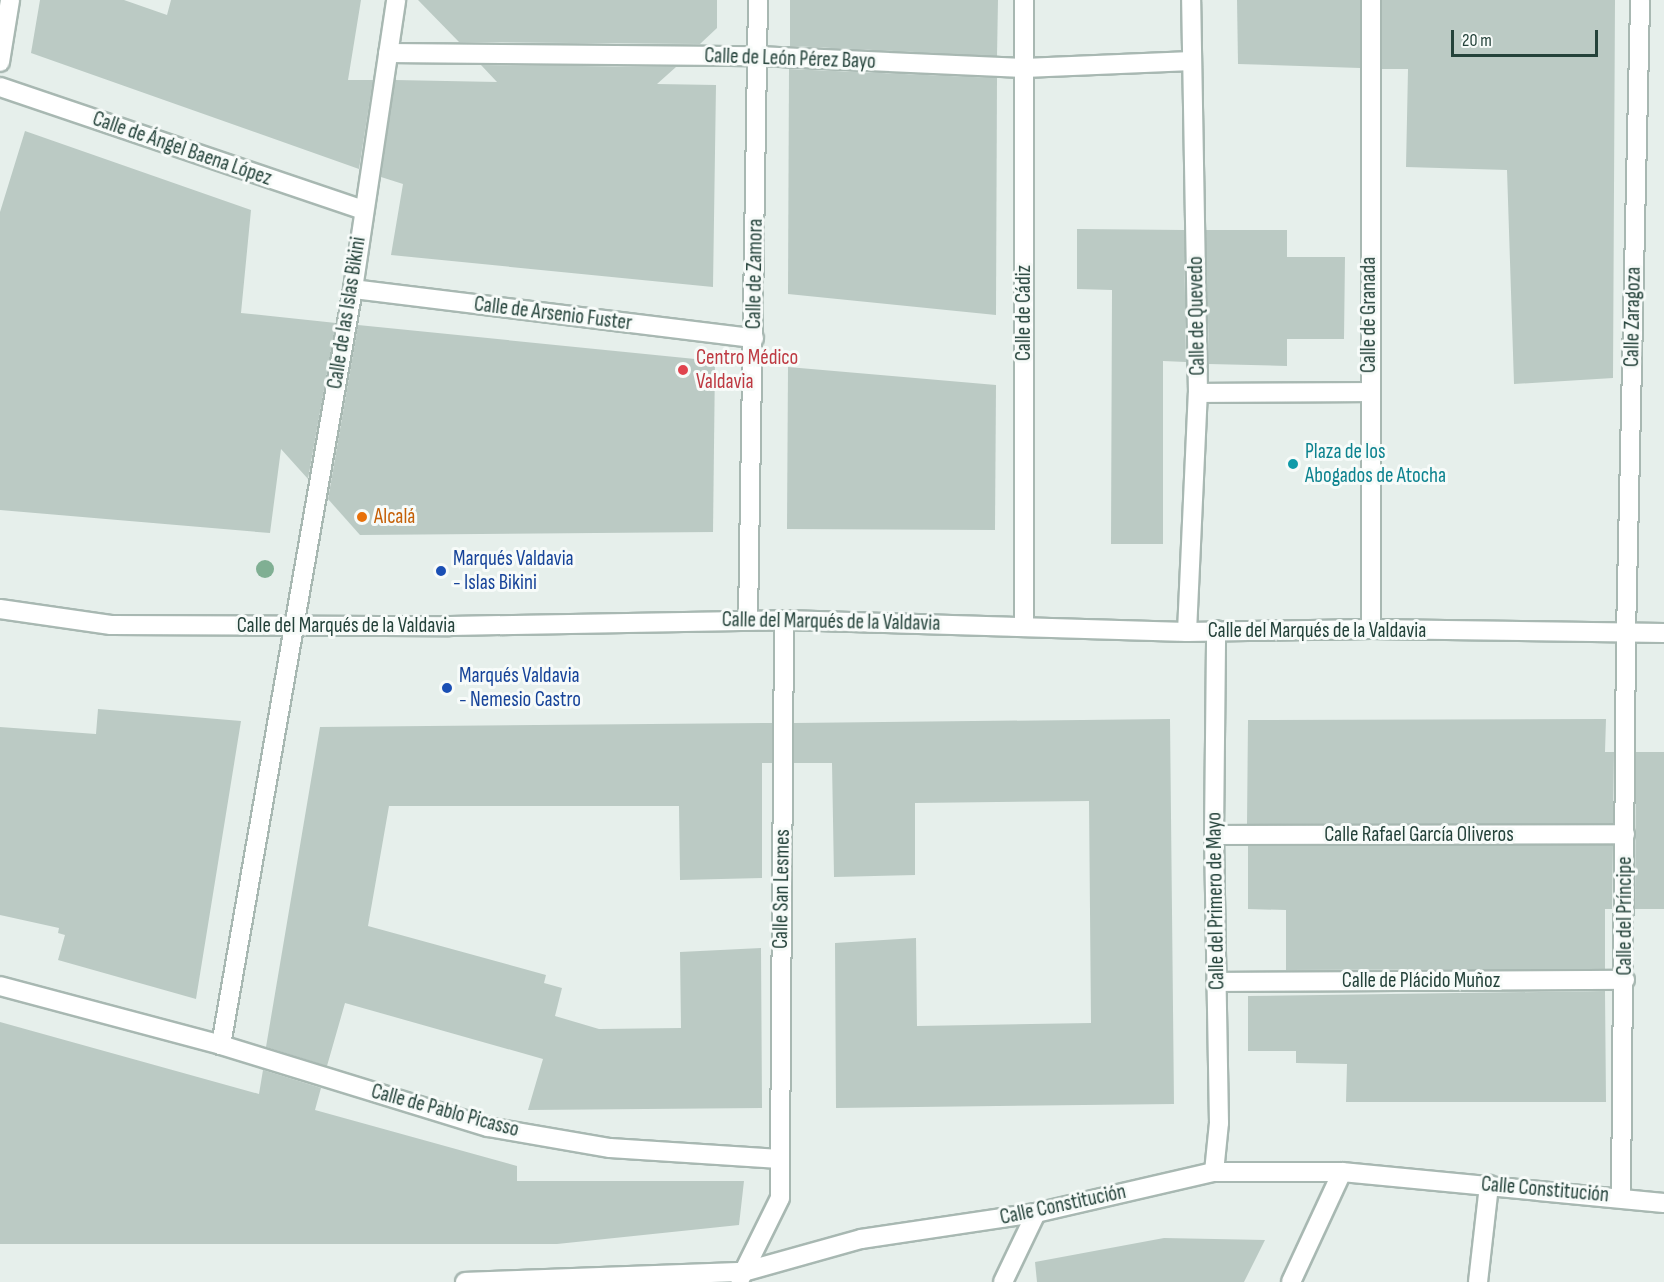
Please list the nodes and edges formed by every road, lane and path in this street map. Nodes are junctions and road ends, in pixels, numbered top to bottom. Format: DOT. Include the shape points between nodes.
graph roads {
  1 [pos="10,0"];
  2 [pos="396,0"];
  3 [pos="758,0"];
  4 [pos="1024,0"];
  5 [pos="1191,0"];
  6 [pos="1371,0"];
  7 [pos="1640,0"];
  8 [pos="388,53"];
  9 [pos="757,56"];
  10 [pos="1192,61"];
  11 [pos="0,62"];
  12 [pos="1024,68"];
  13 [pos="0,87"];
  14 [pos="364,210"];
  15 [pos="353,290"];
  16 [pos="754,338"];
  17 [pos="1369,392"];
  18 [pos="1198,393"];
  19 [pos="0,609"];
  20 [pos="748,620"];
  21 [pos="784,620"];
  22 [pos="293,626"];
  23 [pos="1024,626"];
  24 [pos="1371,629"];
  25 [pos="1216,630"];
  26 [pos="1186,632"];
  27 [pos="1626,633"];
  28 [pos="1664,633"];
  29 [pos="1624,834"];
  30 [pos="1214,836"];
  31 [pos="1625,980"];
  32 [pos="1217,982"];
  33 [pos="0,986"];
  34 [pos="221,1045"];
  35 [pos="780,1159"];
  36 [pos="1214,1172"];
  37 [pos="1342,1172"];
  38 [pos="1489,1185"];
  39 [pos="1621,1198"];
  40 [pos="1664,1203"];
  41 [pos="1036,1214"];
  42 [pos="740,1277"];
  43 [pos="465,1282"];
  44 [pos="1003,1282"];
  45 [pos="1291,1282"];
  46 [pos="1478,1282"];
  1 -- 11 [label="street"];
  2 -- 8 [label="street, Calle de las Islas Bikini"];
  3 -- 9 [label="street, Calle de Zamora"];
  4 -- 12 [label="street, Calle de Cádiz"];
  5 -- 10 [label="street, Calle de Quevedo"];
  6 -- 17 [label="street, Calle de Granada"];
  7 -- 27 [label="street, Calle Zaragoza"];
  8 -- 9 [label="street, Calle de León Pérez Bayo"];
  8 -- 14 [label="street, Calle de las Islas Bikini"];
  9 -- 12 [label="street, Calle de León Pérez Bayo"];
  9 -- 16 [label="street, Calle de Zamora"];
  10 -- 12 [label="street, Calle de León Pérez Bayo"];
  10 -- 18 [label="street, Calle de Quevedo"];
  12 -- 23 [label="street, Calle de Cádiz"];
  13 -- 14 [label="street, Calle de Ángel Baena López"];
  14 -- 15 [label="street, Calle de las Islas Bikini"];
  15 -- 16 [label="street, Calle de Arsenio Fuster"];
  15 -- 22 [label="street, Calle de las Islas Bikini"];
  16 -- 20 [label="street, Calle de Zamora"];
  17 -- 18 [label="street"];
  17 -- 24 [label="street, Calle de Granada"];
  18 -- 26 [label="street, Calle de Quevedo"];
  19 -- 22 [label="street, Calle del Marqués de la Valdavia" via="111,625"];
  20 -- 21 [label="street, Calle del Marqués de la Valdavia"];
  20 -- 22 [label="street, Calle del Marqués de la Valdavia"];
  21 -- 23 [label="street, Calle del Marqués de la Valdavia"];
  21 -- 35 [label="street, Calle San Lesmes"];
  22 -- 34 [label="street, Calle de las Islas Bikini"];
  23 -- 26 [label="street, Calle del Marqués de la Valdavia"];
  24 -- 25 [label="street, Calle del Marqués de la Valdavia"];
  24 -- 27 [label="street, Calle del Marqués de la Valdavia"];
  25 -- 26 [label="street, Calle del Marqués de la Valdavia"];
  25 -- 30 [label="street, Calle del Primero de Mayo"];
  27 -- 28 [label="street, Calle del Marqués de la Valdavia"];
  27 -- 29 [label="street, Calle del Príncipe"];
  29 -- 30 [label="street, Calle Rafael García Oliveros"];
  29 -- 31 [label="street, Calle del Príncipe"];
  30 -- 32 [label="street, Calle del Primero de Mayo"];
  31 -- 32 [label="street, Calle de Plácido Muñoz"];
  31 -- 39 [label="street, Calle del Príncipe"];
  32 -- 36 [label="street, Calle del Primero de Mayo" via="1219,1123"];
  33 -- 34 [label="street, Calle de Pablo Picasso"];
  34 -- 35 [label="street, Calle de Pablo Picasso" via="488,1127 610,1148"];
  35 -- 42 [label="street" via="780,1198"];
  36 -- 37 [label="street, Calle Constitución"];
  36 -- 41 [label="street, Calle Constitución"];
  37 -- 38 [label="street, Calle Constitución"];
  37 -- 45 [label="street"];
  38 -- 39 [label="street, Calle Constitución"];
  38 -- 46 [label="street"];
  39 -- 40 [label="street, Calle Constitución"];
  41 -- 42 [label="street, Calle Constitución" via="861,1239"];
  41 -- 44 [label="street"];
  42 -- 43 [label="street, Calle Constitución"];
}
